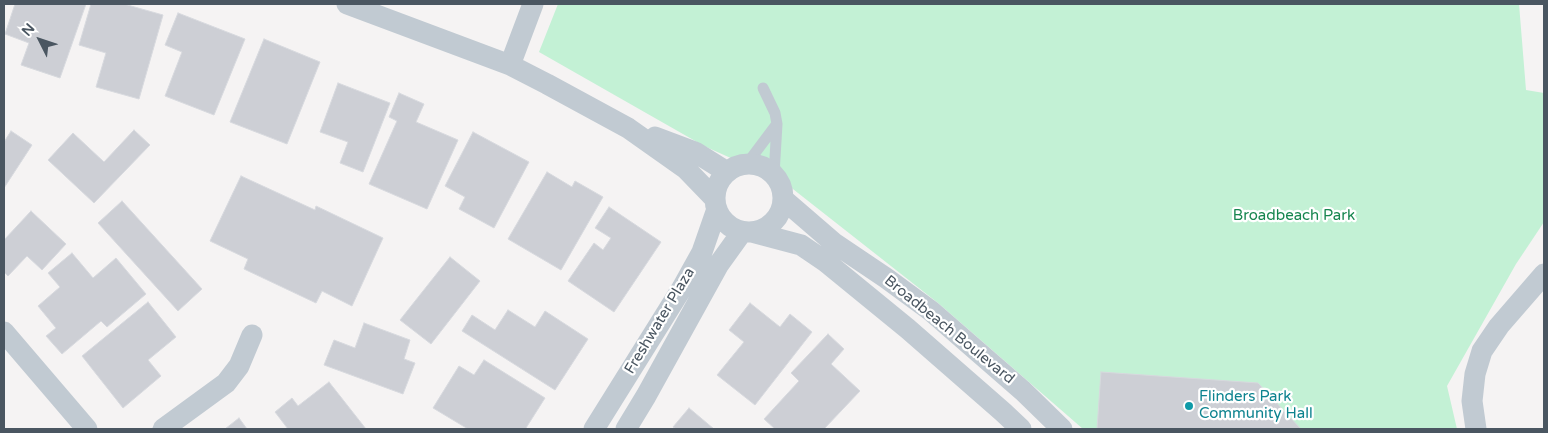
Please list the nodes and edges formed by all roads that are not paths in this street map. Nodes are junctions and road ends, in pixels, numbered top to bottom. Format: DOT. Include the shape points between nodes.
graph roads {
  1 [pos="346,4"];
  2 [pos="533,4"];
  3 [pos="510,65"];
  4 [pos="763,88"];
  5 [pos="777,124"];
  6 [pos="628,128"];
  7 [pos="737,169"];
  8 [pos="774,175"];
  9 [pos="783,199"];
  10 [pos="716,204"];
  11 [pos="747,232"];
  12 [pos="1544,274"];
  13 [pos="4,332"];
  14 [pos="252,335"];
  15 [pos="87,429"];
  16 [pos="163,429"];
  17 [pos="594,429"];
  18 [pos="626,429"];
  19 [pos="1021,429"];
  20 [pos="1062,429"];
  21 [pos="1476,429"];
  1 -- 3 [label="street"];
  2 -- 3 [label="street"];
  3 -- 6 [label="street"];
  4 -- 5 [label="lane"];
  5 -- 7 [label="lane"];
  5 -- 8 [label="lane"];
  6 -- 7 [label="street"];
  6 -- 10 [label="street" via="686,169"];
  7 -- 8 [label="street" via="755,165"];
  7 -- 10 [label="street" via="719,184"];
  8 -- 9 [label="street" via="782,188"];
  9 -- 11 [label="street" via="776,220 768,227"];
  9 -- 20 [label="street, Broadbeach Boulevard" via="834,243 931,312"];
  10 -- 11 [label="street" via="728,225"];
  10 -- 17 [label="street, Freshwater Plaza" via="702,252"];
  11 -- 18 [label="street, Freshwater Plaza" via="719,264"];
  11 -- 19 [label="street, Broadbeach Boulevard" via="801,245 826,262"];
  12 -- 21 [label="street" via="1482,351 1472,401"];
  13 -- 15 [label="street"];
  14 -- 16 [label="street" via="239,366 226,383"];
}
